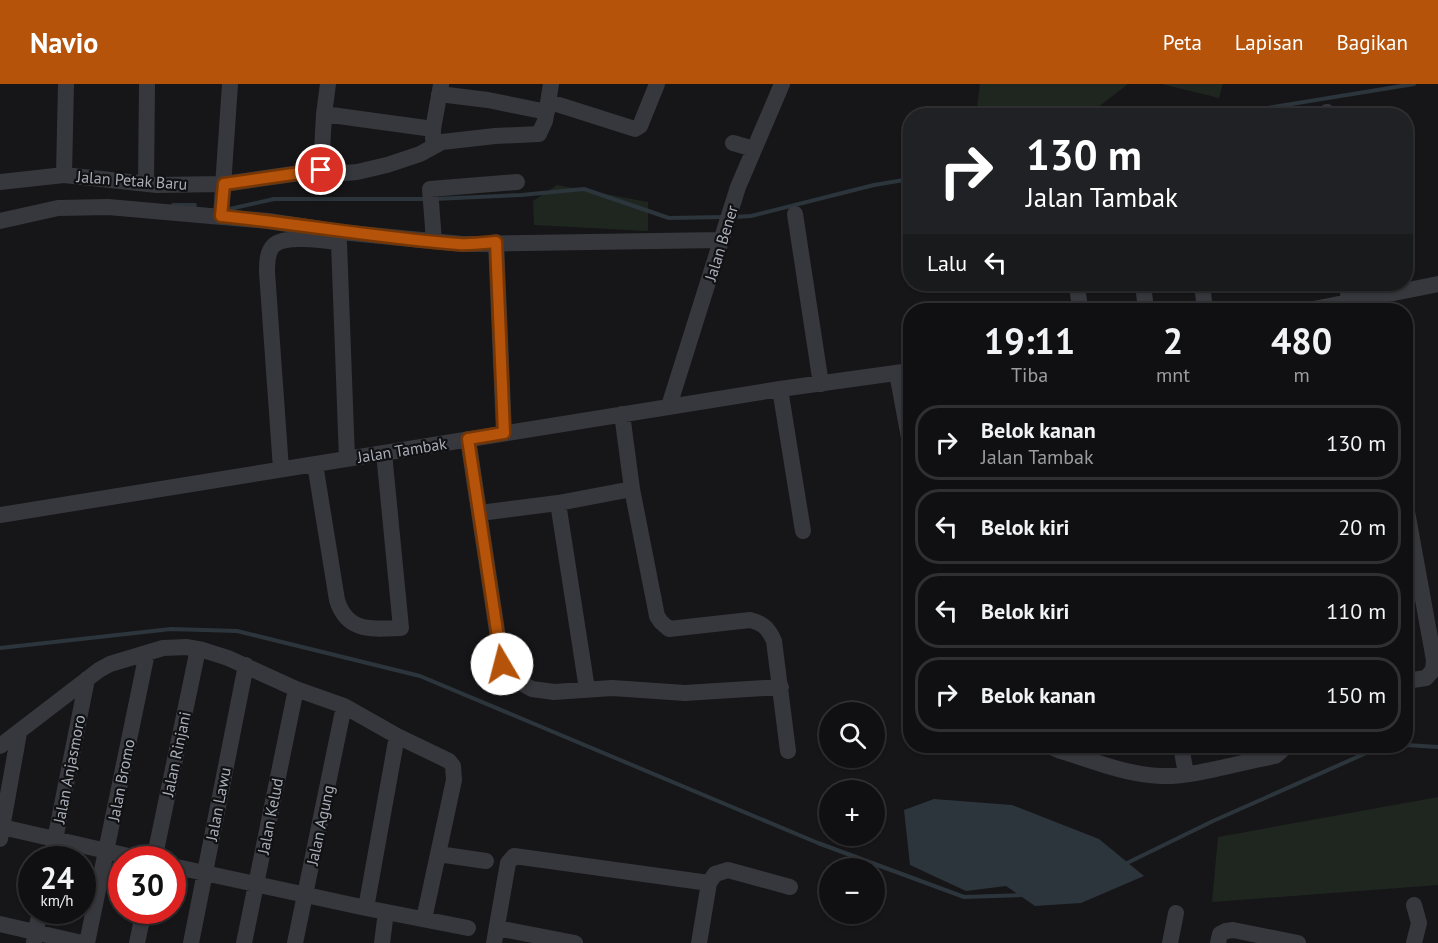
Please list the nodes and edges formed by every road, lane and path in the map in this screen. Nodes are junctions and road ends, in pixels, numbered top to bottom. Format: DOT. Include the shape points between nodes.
graph roads {
  1 [pos="66,84"];
  2 [pos="147,84"];
  3 [pos="230,84"];
  4 [pos="328,84"];
  5 [pos="551,84"];
  6 [pos="657,84"];
  7 [pos="782,84"];
  8 [pos="440,89"];
  9 [pos="548,107"];
  10 [pos="324,114"];
  11 [pos="433,138"];
  12 [pos="733,142"];
  13 [pos="754,149"];
  14 [pos="321,170"];
  15 [pos="64,175"];
  16 [pos="0,182"];
  17 [pos="517,182"];
  18 [pos="146,184"];
  19 [pos="224,184"];
  20 [pos="795,214"];
  21 [pos="221,216"];
  22 [pos="0,221"];
  23 [pos="721,240"];
  24 [pos="434,241"];
  25 [pos="496,242"];
  26 [pos="1438,284"];
  27 [pos="1413,289"];
  28 [pos="1348,291"];
  29 [pos="1403,291"];
  30 [pos="1349,302"];
  31 [pos="1344,303"];
  32 [pos="903,372"];
  33 [pos="821,384"];
  34 [pos="780,389"];
  35 [pos="669,406"];
  36 [pos="622,414"];
  37 [pos="504,433"];
  38 [pos="468,439"];
  39 [pos="384,453"];
  40 [pos="347,459"];
  41 [pos="315,464"];
  42 [pos="281,469"];
  43 [pos="632,489"];
  44 [pos="558,503"];
  45 [pos="480,513"];
  46 [pos="0,515"];
  47 [pos="803,531"];
  48 [pos="1413,548"];
  49 [pos="198,649"];
  50 [pos="147,653"];
  51 [pos="246,665"];
  52 [pos="87,679"];
  53 [pos="1413,680"];
  54 [pos="781,687"];
  55 [pos="296,689"];
  56 [pos="587,689"];
  57 [pos="344,706"];
  58 [pos="19,733"];
  59 [pos="397,736"];
  60 [pos="0,746"];
  61 [pos="788,751"];
  62 [pos="1068,753"];
  63 [pos="1182,753"];
  64 [pos="1278,753"];
  65 [pos="1186,774"];
  66 [pos="1,833"];
  67 [pos="55,839"];
  68 [pos="54,846"];
  69 [pos="157,846"];
  70 [pos="107,852"];
  71 [pos="438,854"];
  72 [pos="486,861"];
  73 [pos="186,869"];
  74 [pos="204,873"];
  75 [pos="709,883"];
  76 [pos="257,884"];
  77 [pos="790,887"];
  78 [pos="305,895"];
  79 [pos="1414,904"];
  80 [pos="366,908"];
  81 [pos="386,912"];
  82 [pos="1176,913"];
  83 [pos="424,919"];
  84 [pos="0,924"];
  85 [pos="141,924"];
  86 [pos="468,928"];
  87 [pos="495,935"];
  88 [pos="35,938"];
  89 [pos="82,943"];
  90 [pos="87,943"];
  91 [pos="137,943"];
  92 [pos="192,943"];
  93 [pos="244,943"];
  94 [pos="295,943"];
  95 [pos="382,943"];
  96 [pos="575,943"];
  97 [pos="699,943"];
  98 [pos="1170,943"];
  99 [pos="1218,943"];
  100 [pos="1298,943"];
  101 [pos="1414,943"];
  1 -- 15 [label="street"];
  2 -- 18 [label="street"];
  3 -- 19 [label="street"];
  4 -- 10 [label="street"];
  5 -- 9 [label="street"];
  6 -- 9 [label="street" via="640,126 635,129"];
  7 -- 13 [label="street, Jalan Bener"];
  8 -- 9 [label="street"];
  8 -- 11 [label="street"];
  9 -- 11 [label="street" via="539,134 442,142"];
  10 -- 11 [label="street"];
  10 -- 14 [label="street"];
  11 -- 14 [label="street, Jalan Petak Baru" via="420,154 387,165 334,174"];
  12 -- 13 [label="street"];
  13 -- 23 [label="street, Jalan Bener"];
  14 -- 19 [label="street, Jalan Petak Baru"];
  15 -- 16 [label="street, Jalan Petak Baru"];
  15 -- 18 [label="street, Jalan Petak Baru"];
  17 -- 24 [label="street" via="430,189"];
  18 -- 19 [label="street, Jalan Petak Baru"];
  19 -- 21 [label="street"];
  20 -- 33 [label="street"];
  21 -- 22 [label="street" via="75,206"];
  21 -- 24 [label="street"];
  23 -- 25 [label="street"];
  23 -- 35 [label="street, Jalan Bener"];
  24 -- 25 [label="street"];
  25 -- 37 [label="street"];
  26 -- 27 [label="street"];
  28 -- 30 [label="street"];
  29 -- 30 [label="street"];
  30 -- 31 [label="street"];
  32 -- 33 [label="street, Jalan Tambak"];
  33 -- 34 [label="street, Jalan Tambak"];
  34 -- 35 [label="street, Jalan Tambak"];
  34 -- 47 [label="street"];
  35 -- 36 [label="street, Jalan Tambak"];
  36 -- 37 [label="street, Jalan Tambak"];
  36 -- 43 [label="street"];
  37 -- 38 [label="street, Jalan Tambak"];
  38 -- 39 [label="street, Jalan Tambak"];
  38 -- 45 [label="street"];
  39 -- 40 [label="street, Jalan Tambak"];
  39 -- 41 [label="street" via="401,628 365,628 343,616 337,600"];
  40 -- 41 [label="street, Jalan Tambak"];
  40 -- 42 [label="street" via="339,243 282,241 269,252 267,272"];
  41 -- 42 [label="street, Jalan Tambak"];
  42 -- 46 [label="street, Jalan Tambak"];
  43 -- 44 [label="street"];
  43 -- 54 [label="street" via="661,622 674,629 760,622 774,641"];
  44 -- 45 [label="street"];
  44 -- 56 [label="street"];
  45 -- 56 [label="street" via="502,664 514,678 532,689"];
  48 -- 53 [label="street" via="1434,660 1433,670 1426,678"];
  49 -- 50 [label="street" via="163,648"];
  49 -- 51 [label="street"];
  49 -- 69 [label="street, Jalan Rinjani"];
  50 -- 52 [label="street" via="110,664"];
  50 -- 70 [label="street, Jalan Bromo"];
  51 -- 55 [label="street"];
  51 -- 74 [label="street, Jalan Lawu"];
  52 -- 58 [label="street"];
  52 -- 67 [label="street, Jalan Anjasmoro"];
  54 -- 56 [label="street" via="685,693"];
  54 -- 61 [label="street"];
  55 -- 57 [label="street"];
  55 -- 76 [label="street, Jalan Kelud"];
  57 -- 59 [label="street"];
  57 -- 78 [label="street, Jalan Agung"];
  58 -- 60 [label="street"];
  58 -- 66 [label="street"];
  59 -- 71 [label="street" via="449,760 453,766"];
  59 -- 80 [label="street"];
  62 -- 65 [label="street" via="1139,774"];
  63 -- 65 [label="street"];
  64 -- 65 [label="street"];
  66 -- 67 [label="street"];
  67 -- 68 [label="street, Jalan Anjasmoro"];
  67 -- 70 [label="street"];
  70 -- 90 [label="street, Jalan Bromo"];
  71 -- 72 [label="street"];
  71 -- 83 [label="street"];
  73 -- 74 [label="street"];
  74 -- 76 [label="street"];
  74 -- 92 [label="street, Jalan Lawu"];
  75 -- 77 [label="street" via="715,874 728,870"];
  75 -- 87 [label="street" via="514,856 508,863"];
  75 -- 97 [label="street"];
  76 -- 78 [label="street"];
  76 -- 93 [label="street, Jalan Kelud"];
  78 -- 80 [label="street"];
  78 -- 94 [label="street, Jalan Agung"];
  79 -- 101 [label="street" via="1419,923"];
  80 -- 81 [label="street"];
  81 -- 83 [label="street"];
  81 -- 95 [label="street"];
  82 -- 98 [label="street"];
  83 -- 86 [label="street"];
  84 -- 88 [label="street"];
  85 -- 91 [label="street"];
  87 -- 96 [label="street"];
  88 -- 89 [label="street"];
  99 -- 100 [label="street" via="1220,934 1233,930"];
}
